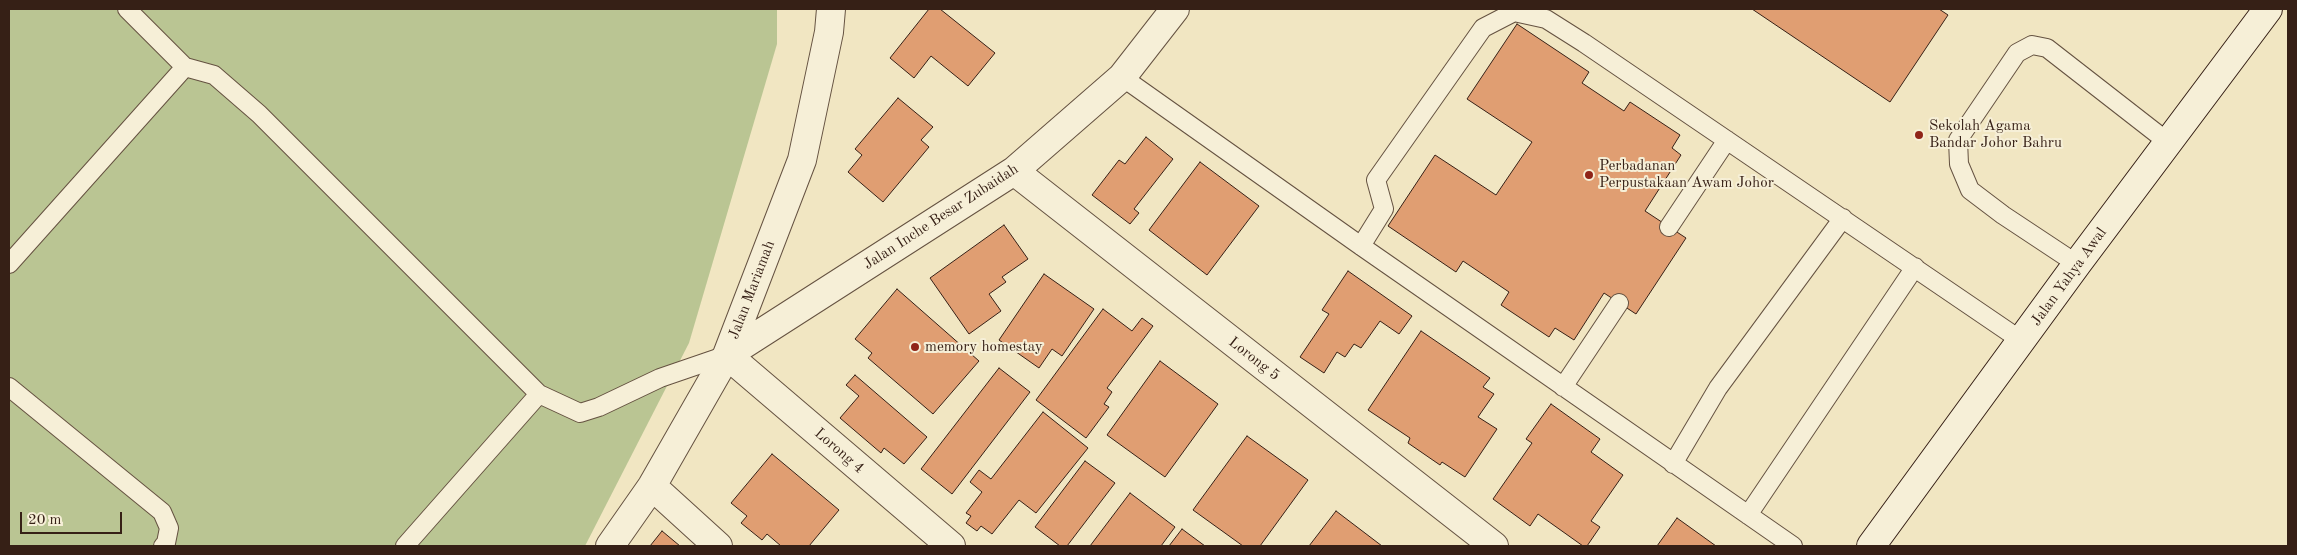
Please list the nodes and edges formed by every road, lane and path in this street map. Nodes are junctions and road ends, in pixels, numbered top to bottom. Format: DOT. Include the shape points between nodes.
graph roads {
  1 [pos="127,9"];
  2 [pos="831,9"];
  3 [pos="1175,9"];
  4 [pos="2268,9"];
  5 [pos="186,68"];
  6 [pos="1122,77"];
  7 [pos="1727,140"];
  8 [pos="2169,142"];
  9 [pos="1014,171"];
  10 [pos="1843,218"];
  11 [pos="1669,226"];
  12 [pos="1361,246"];
  13 [pos="9,264"];
  14 [pos="2077,264"];
  15 [pos="1914,267"];
  16 [pos="1618,303"];
  17 [pos="2022,341"];
  18 [pos="727,355"];
  19 [pos="9,387"];
  20 [pos="1562,387"];
  21 [pos="539,394"];
  22 [pos="1673,464"];
  23 [pos="652,486"];
  24 [pos="1748,515"];
  25 [pos="163,546"];
  26 [pos="405,546"];
  27 [pos="610,546"];
  28 [pos="718,546"];
  29 [pos="951,546"];
  30 [pos="1494,546"];
  31 [pos="1794,546"];
  32 [pos="1871,546"];
  1 -- 5 [label="lane"];
  2 -- 18 [label="street, Jalan Mariamah" via="802,160"];
  3 -- 6 [label="street, Jalan Inche Besar Zubaidah"];
  4 -- 8 [label="street, Jalan Yahya Awal"];
  5 -- 13 [label="lane"];
  5 -- 21 [label="lane" via="214,75 259,114"];
  6 -- 9 [label="street, Jalan Inche Besar Zubaidah"];
  6 -- 12 [label="lane"];
  7 -- 10 [label="lane"];
  7 -- 11 [label="lane"];
  7 -- 12 [label="lane" via="1546,19 1514,12 1483,28 1376,180 1384,209"];
  8 -- 14 [label="street, Jalan Yahya Awal"];
  8 -- 14 [label="lane" via="2047,48 2032,45 2017,53 1958,140 1959,164 1970,190"];
  9 -- 18 [label="street, Jalan Inche Besar Zubaidah"];
  9 -- 30 [label="street, Lorong 5"];
  10 -- 15 [label="lane"];
  10 -- 22 [label="lane" via="1718,388"];
  12 -- 20 [label="lane"];
  14 -- 17 [label="street, Jalan Yahya Awal"];
  15 -- 17 [label="lane"];
  15 -- 24 [label="lane"];
  16 -- 20 [label="lane"];
  17 -- 32 [label="street, Jalan Yahya Awal"];
  18 -- 21 [label="lane" via="660,378 580,413"];
  18 -- 23 [label="street, Jalan Mariamah"];
  18 -- 29 [label="street, Lorong 4"];
  19 -- 25 [label="lane" via="162,512 169,528"];
  20 -- 22 [label="lane"];
  21 -- 26 [label="lane"];
  22 -- 24 [label="lane"];
  23 -- 27 [label="street, Jalan Mariamah"];
  23 -- 28 [label="street"];
  24 -- 31 [label="lane"];
}
